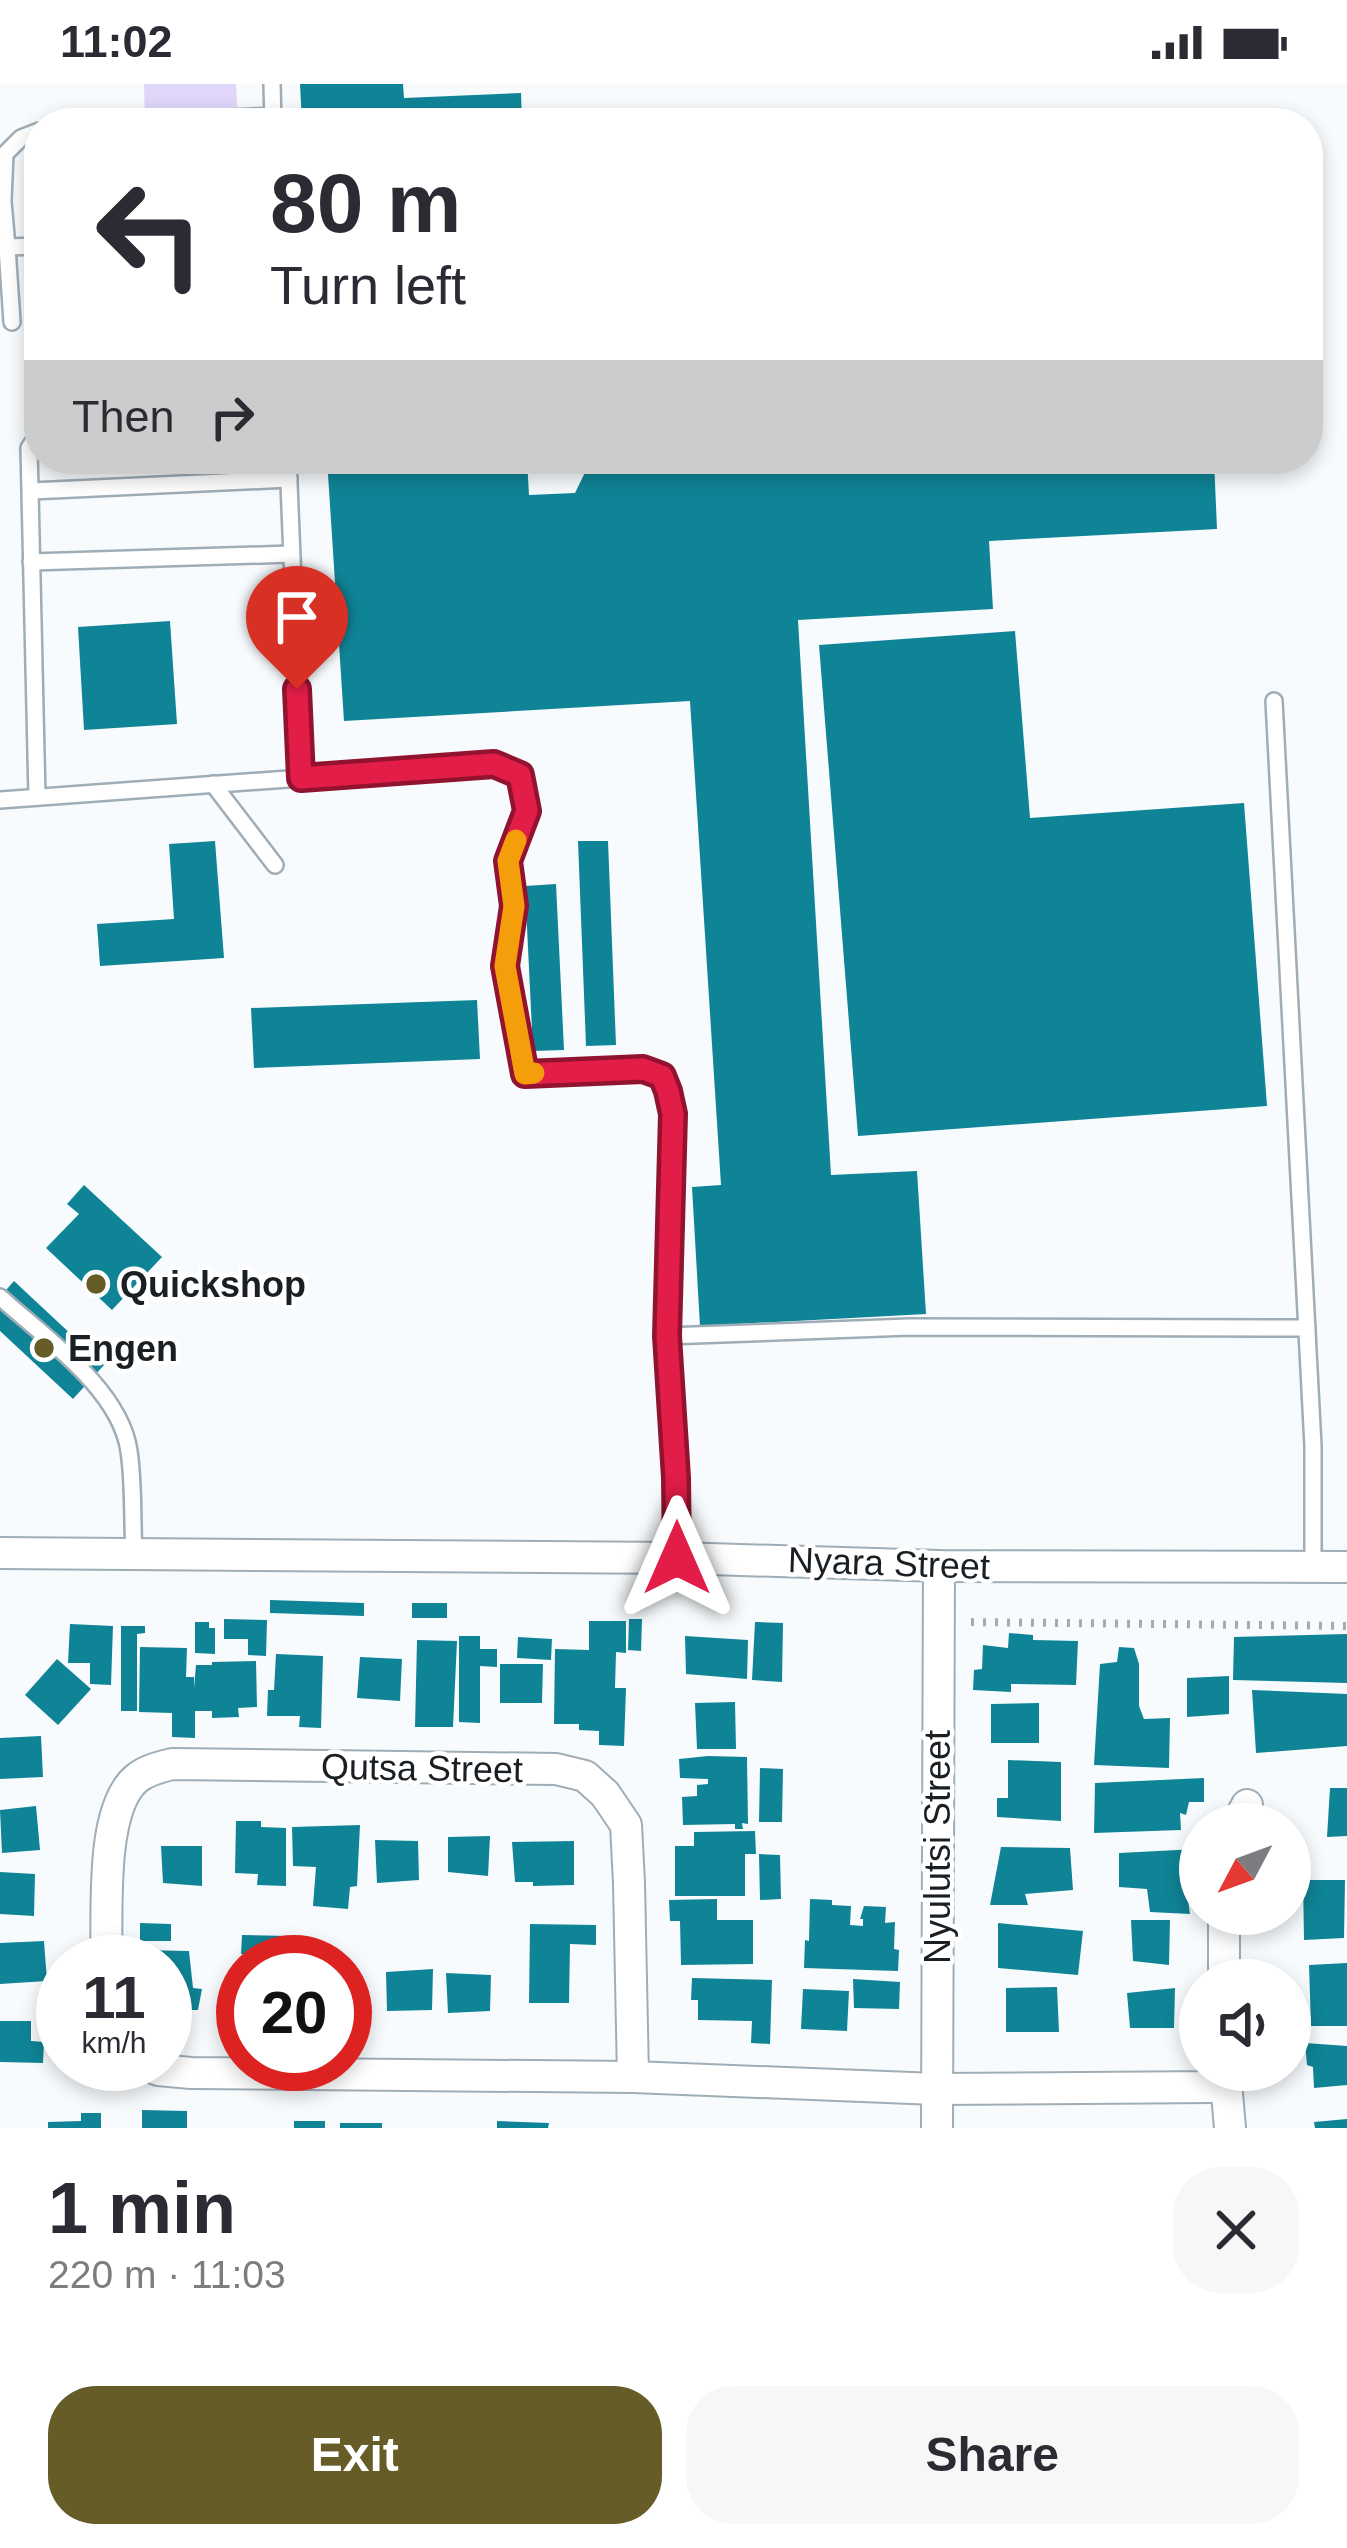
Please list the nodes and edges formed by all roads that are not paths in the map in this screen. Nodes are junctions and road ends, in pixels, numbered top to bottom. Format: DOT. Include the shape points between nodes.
graph roads {
  1 [pos="24,137"];
  2 [pos="24,247"];
  3 [pos="7,248"];
  4 [pos="12,322"];
  5 [pos="30,474"];
  6 [pos="289,474"];
  7 [pos="289,479"];
  8 [pos="31,491"];
  9 [pos="291,554"];
  10 [pos="32,562"];
  11 [pos="1274,700"];
  12 [pos="301,778"];
  13 [pos="213,784"];
  14 [pos="37,797"];
  15 [pos="0,800"];
  16 [pos="274,865"];
  17 [pos="0,1297"];
  18 [pos="1307,1328"];
  19 [pos="667,1336"];
  20 [pos="0,1553"];
  21 [pos="134,1553"];
  22 [pos="677,1558"];
  23 [pos="939,1566"];
  24 [pos="1313,1567"];
  25 [pos="1347,1568"];
  26 [pos="107,1935"];
  27 [pos="192,2073"];
  28 [pos="633,2077"];
  29 [pos="1179,2087"];
  30 [pos="936,2089"];
  31 [pos="1226,2091"];
  32 [pos="937,2128"];
  33 [pos="1230,2128"];
  1 -- 3 [label="lane" via="5,154"];
  2 -- 3 [label="lane"];
  3 -- 4 [label="lane"];
  5 -- 8 [label="lane"];
  6 -- 7 [label="lane"];
  7 -- 8 [label="lane"];
  7 -- 9 [label="lane"];
  8 -- 10 [label="lane"];
  9 -- 10 [label="lane"];
  9 -- 12 [label="lane"];
  10 -- 14 [label="lane"];
  11 -- 18 [label="lane"];
  12 -- 13 [label="lane"];
  12 -- 19 [label="lane" via="494,764 520,775 527,811 508,861 514,906 505,966 525,1074 643,1069 662,1076 673,1114"];
  13 -- 14 [label="lane"];
  13 -- 16 [label="lane"];
  14 -- 15 [label="lane"];
  17 -- 21 [label="lane" via="102,1390 121,1421"];
  18 -- 19 [label="lane"];
  18 -- 24 [label="lane"];
  19 -- 22 [label="lane"];
  20 -- 21 [label="street, Nyara Street"];
  21 -- 22 [label="street, Nyara Street"];
  22 -- 23 [label="street, Nyara Street"];
  23 -- 24 [label="street, Nyara Street"];
  23 -- 30 [label="street, Nyulutsi Street"];
  24 -- 25 [label="street, Nyara Street"];
  26 -- 28 [label="street, Qutsa Street" via="113,1814 134,1779 150,1770 556,1769 585,1776 626,1825"];
  27 -- 28 [label="street"];
  28 -- 30 [label="street"];
  29 -- 30 [label="street"];
  30 -- 32 [label="street, Nyulutsi Street"];
  31 -- 33 [label="street"];
}
